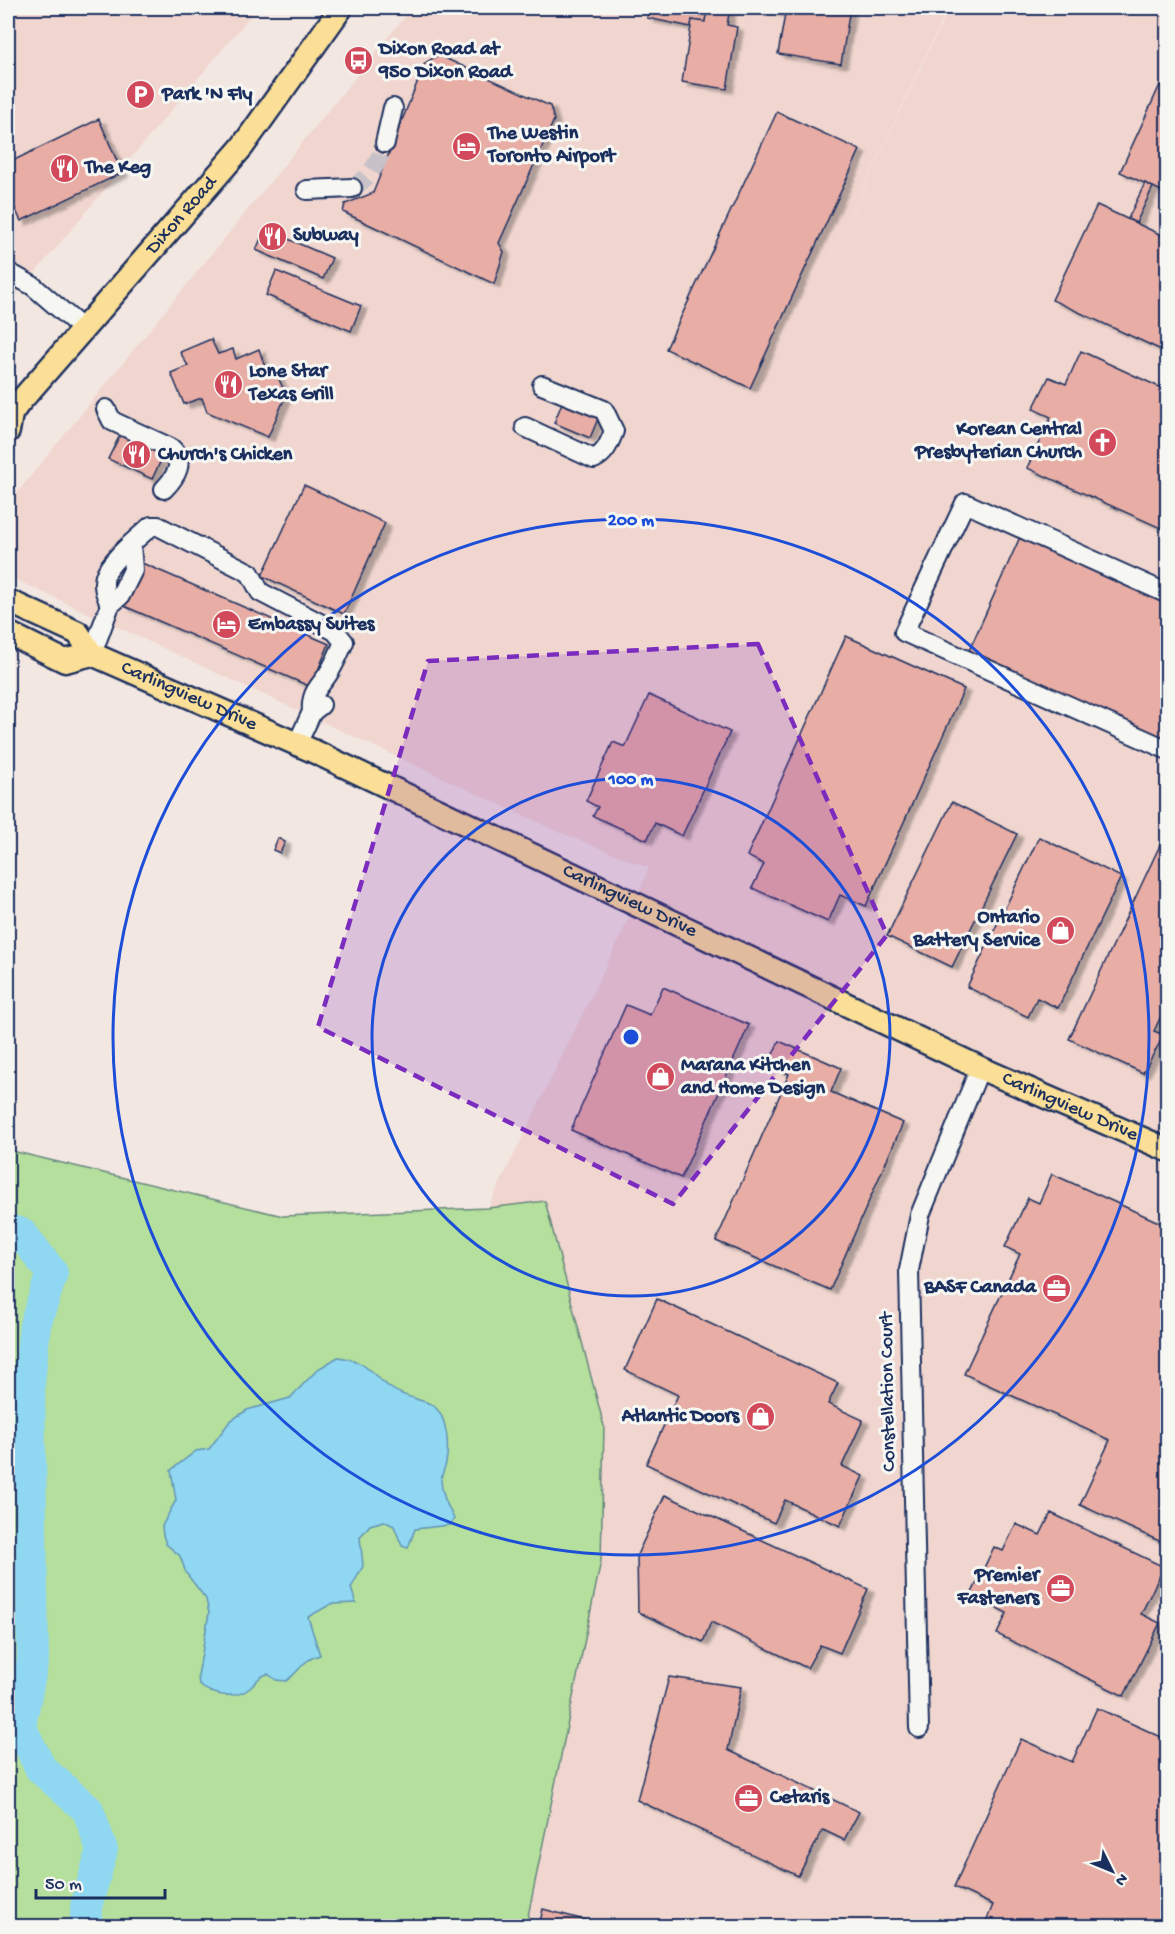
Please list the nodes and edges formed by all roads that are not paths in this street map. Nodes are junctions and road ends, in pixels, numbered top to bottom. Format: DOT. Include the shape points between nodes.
graph roads {
  1 [pos="341,8"];
  2 [pos="393,108"];
  3 [pos="385,143"];
  4 [pos="352,188"];
  5 [pos="307,190"];
  6 [pos="8,272"];
  7 [pos="83,329"];
  8 [pos="542,385"];
  9 [pos="106,409"];
  10 [pos="9,420"];
  11 [pos="525,427"];
  12 [pos="164,489"];
  13 [pos="1167,594"];
  14 [pos="8,601"];
  15 [pos="8,633"];
  16 [pos="92,654"];
  17 [pos="297,744"];
  18 [pos="1167,750"];
  19 [pos="980,1068"];
  20 [pos="1167,1150"];
  21 [pos="919,1728"];
  1 -- 7 [label="main road, Dixon Road" via="242,147"];
  2 -- 3 [label="street"];
  4 -- 5 [label="street"];
  6 -- 7 [label="street" via="33,286"];
  7 -- 10 [label="main road, Dixon Road"];
  8 -- 11 [label="street" via="604,410 614,431 609,444 594,459"];
  9 -- 12 [label="street" via="112,421 178,454 176,472"];
  13 -- 18 [label="street" via="965,503 904,632"];
  14 -- 16 [label="main road, Carlingview Drive" via="78,633"];
  15 -- 16 [label="main road" via="64,661"];
  16 -- 17 [label="main road, Carlingview Drive"];
  16 -- 17 [label="street" via="110,605 120,597 133,570 131,544 151,526 158,526 250,573 260,592 335,631 344,642 330,673 331,684"];
  17 -- 19 [label="main road, Carlingview Drive"];
  19 -- 20 [label="main road, Carlingview Drive"];
  19 -- 21 [label="street, Constellation Court" via="920,1215 909,1270"];
}
